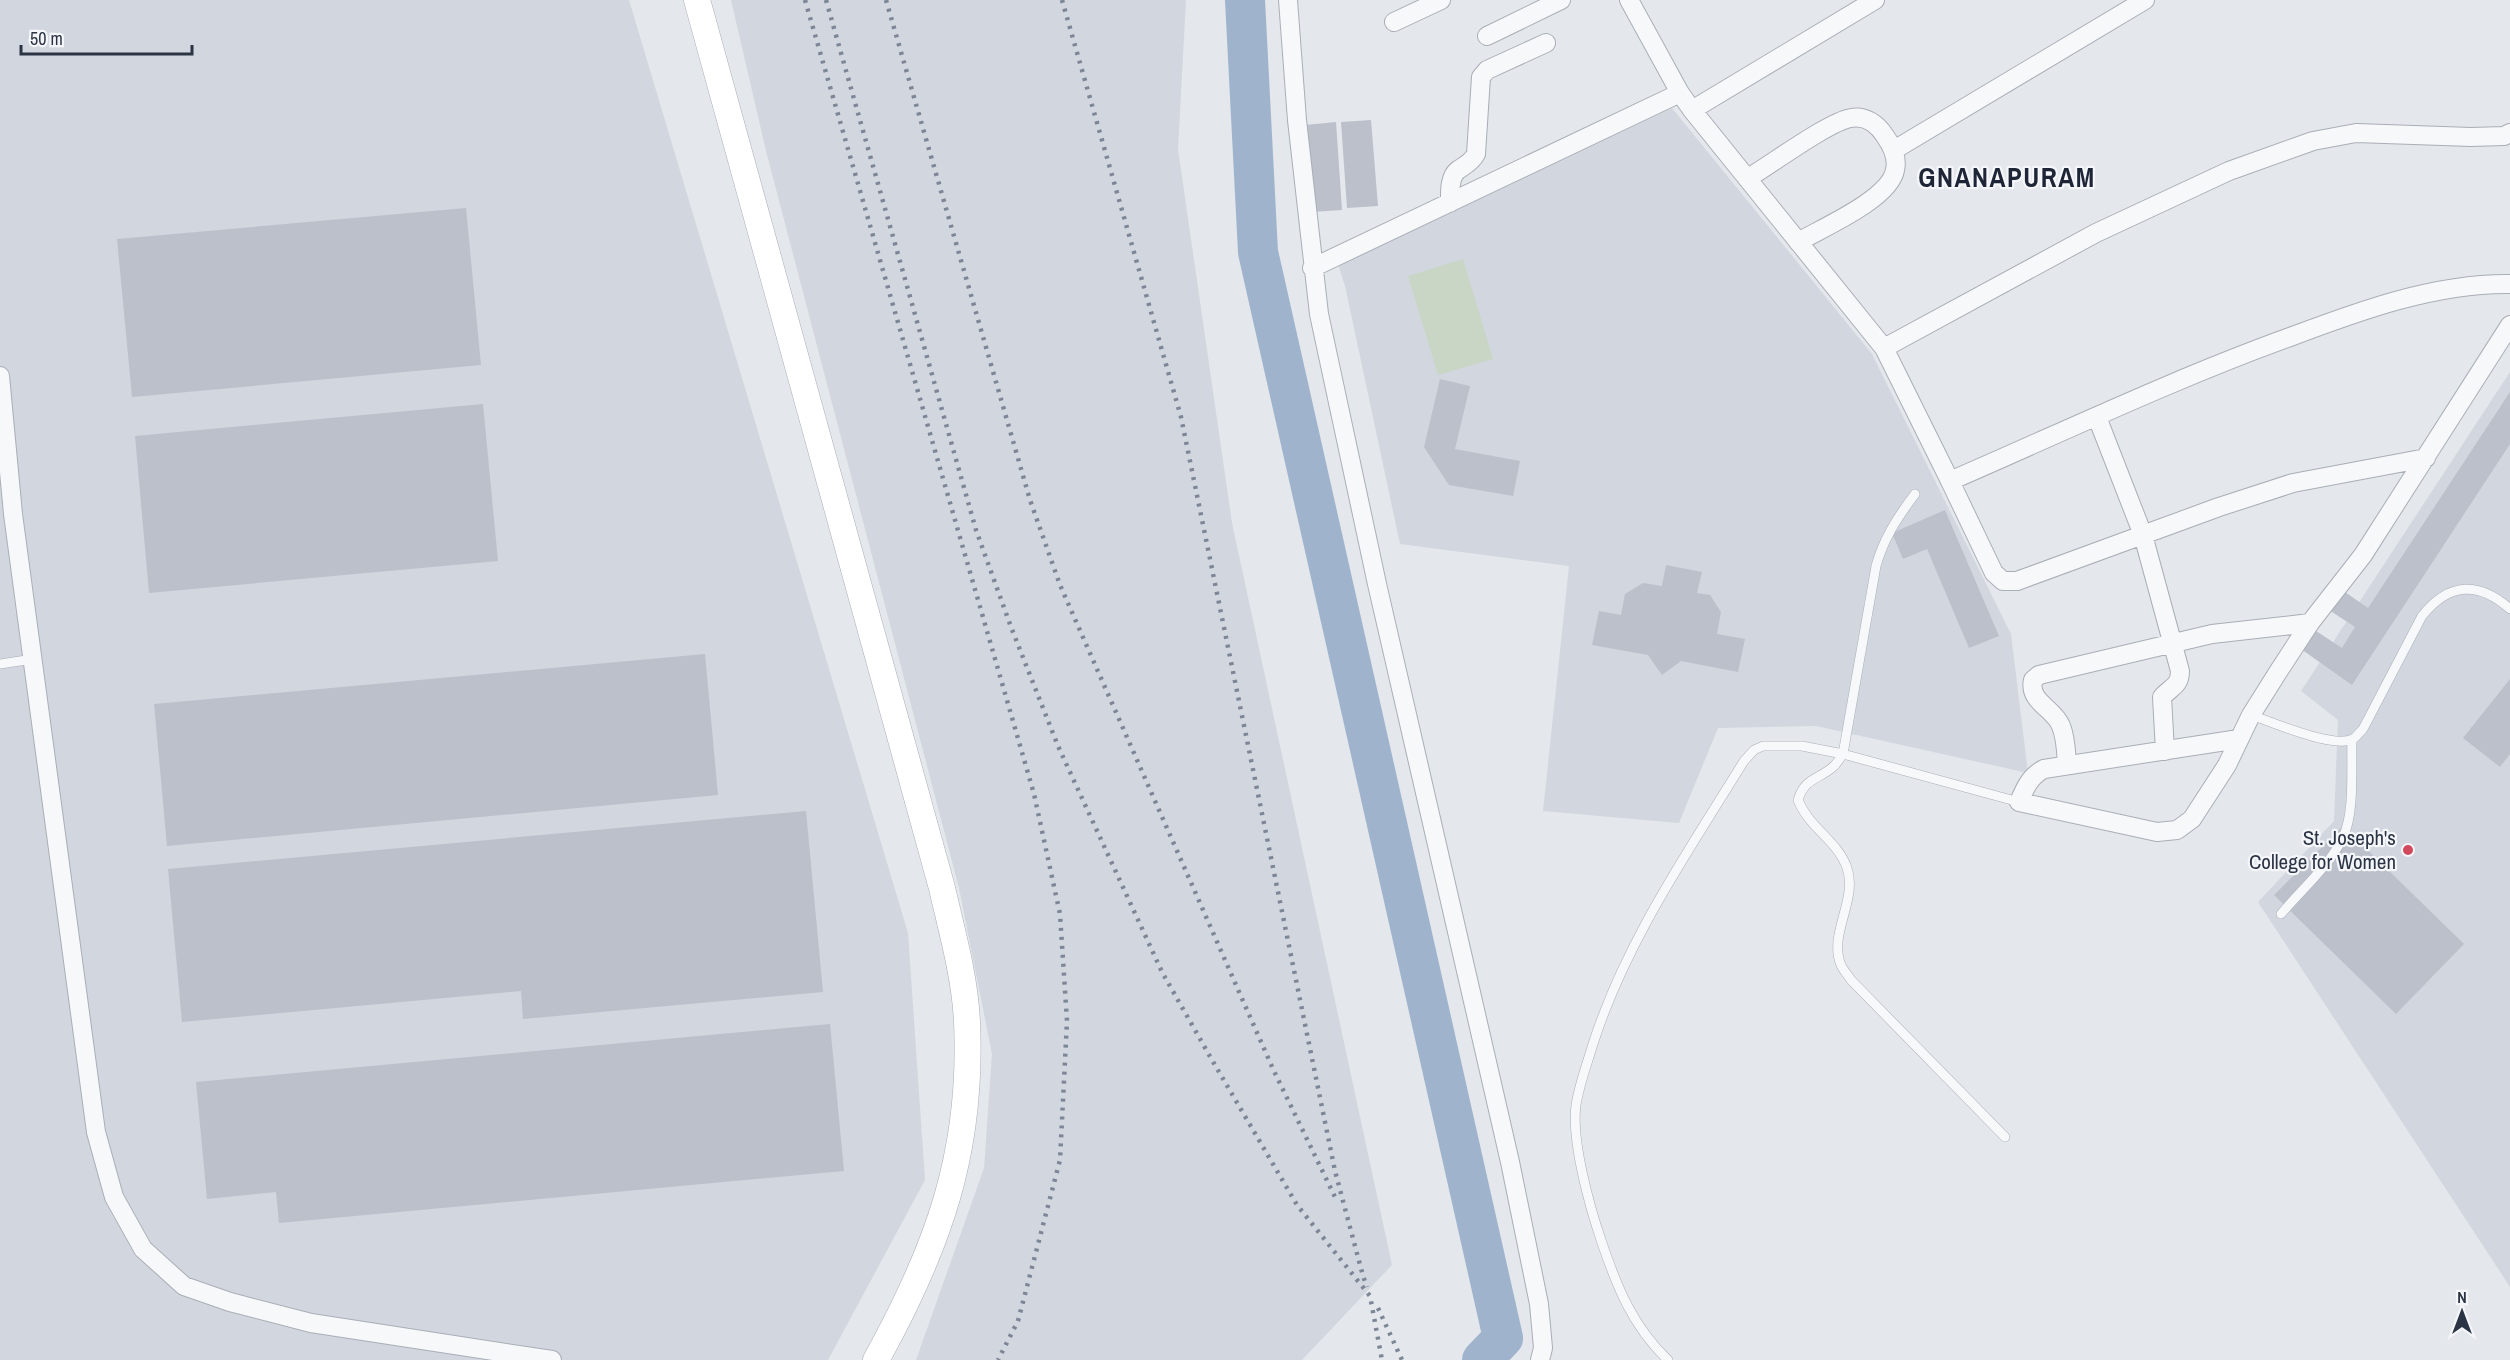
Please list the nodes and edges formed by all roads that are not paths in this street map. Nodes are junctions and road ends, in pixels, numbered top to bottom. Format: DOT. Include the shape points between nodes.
graph roads {
  1 [pos="698,0"];
  2 [pos="1288,0"];
  3 [pos="1441,0"];
  4 [pos="1561,0"];
  5 [pos="1629,0"];
  6 [pos="1875,0"];
  7 [pos="2145,0"];
  8 [pos="1394,22"];
  9 [pos="1487,36"];
  10 [pos="1546,43"];
  11 [pos="1680,93"];
  12 [pos="1692,110"];
  13 [pos="2510,133"];
  14 [pos="1894,150"];
  15 [pos="1748,178"];
  16 [pos="1450,203"];
  17 [pos="1798,242"];
  18 [pos="1312,268"];
  19 [pos="2510,284"];
  20 [pos="2510,325"];
  21 [pos="1884,348"];
  22 [pos="0,386"];
  23 [pos="2097,417"];
  24 [pos="2426,458"];
  25 [pos="1950,481"];
  26 [pos="1915,494"];
  27 [pos="2143,535"];
  28 [pos="2510,609"];
  29 [pos="2310,623"];
  30 [pos="2173,642"];
  31 [pos="33,659"];
  32 [pos="0,664"];
  33 [pos="2251,715"];
  34 [pos="2239,739"];
  35 [pos="2352,739"];
  36 [pos="2165,752"];
  37 [pos="1843,754"];
  38 [pos="2067,764"];
  39 [pos="2019,802"];
  40 [pos="2281,914"];
  41 [pos="2005,1137"];
  42 [pos="552,1360"];
  43 [pos="876,1360"];
  44 [pos="1540,1360"];
  45 [pos="1668,1360"];
  1 -- 43 [label="street" via="942,888 966,1010 967,1092 950,1189 928,1256"];
  2 -- 18 [label="street"];
  3 -- 8 [label="street"];
  4 -- 9 [label="street"];
  5 -- 11 [label="street"];
  6 -- 12 [label="street"];
  7 -- 14 [label="street"];
  10 -- 16 [label="street" via="1487,70 1481,77 1476,154 1455,172"];
  11 -- 12 [label="street"];
  11 -- 16 [label="street"];
  12 -- 15 [label="street"];
  13 -- 21 [label="street" via="2470,137 2356,133 2313,141 2229,171 2096,233"];
  14 -- 15 [label="street" via="1868,119 1852,117"];
  14 -- 17 [label="street" via="1895,170 1889,185"];
  15 -- 17 [label="street"];
  16 -- 18 [label="street"];
  17 -- 21 [label="street"];
  18 -- 44 [label="street" via="1377,584 1510,1162 1539,1304 1543,1348"];
  19 -- 23 [label="street" via="2456,288 2326,323 2174,382"];
  20 -- 24 [label="street"];
  21 -- 25 [label="street"];
  22 -- 31 [label="street"];
  23 -- 25 [label="street"];
  23 -- 27 [label="street"];
  24 -- 27 [label="street" via="2293,483"];
  24 -- 29 [label="street" via="2363,555"];
  25 -- 27 [label="street" via="1994,573 2003,581 2017,581"];
  26 -- 37 [label="lane" via="1883,541 1876,566"];
  27 -- 30 [label="street"];
  28 -- 35 [label="lane" via="2497,597 2467,589 2448,592 2432,603 2363,729"];
  29 -- 30 [label="street"];
  29 -- 33 [label="street"];
  30 -- 36 [label="street" via="2181,680 2162,697"];
  30 -- 38 [label="street" via="2046,672 2033,680 2034,694 2061,727"];
  31 -- 32 [label="lane"];
  31 -- 42 [label="street" via="96,1132 114,1197 143,1250 184,1286 230,1302 311,1323"];
  33 -- 34 [label="street"];
  33 -- 35 [label="lane" via="2322,738"];
  34 -- 36 [label="street"];
  34 -- 39 [label="street" via="2192,819 2177,830 2157,832"];
  35 -- 40 [label="lane" via="2350,801 2343,837"];
  36 -- 38 [label="street"];
  37 -- 39 [label="lane"];
  37 -- 41 [label="lane" via="1835,766 1802,789 1798,800 1811,824 1838,851 1847,868 1850,888 1838,944 1840,964 1851,980"];
  37 -- 45 [label="lane" via="1802,746 1763,746 1744,761 1633,946 1583,1078 1576,1106 1576,1129 1595,1223 1626,1306 1641,1331"];
  38 -- 39 [label="street" via="2035,773"];
}
